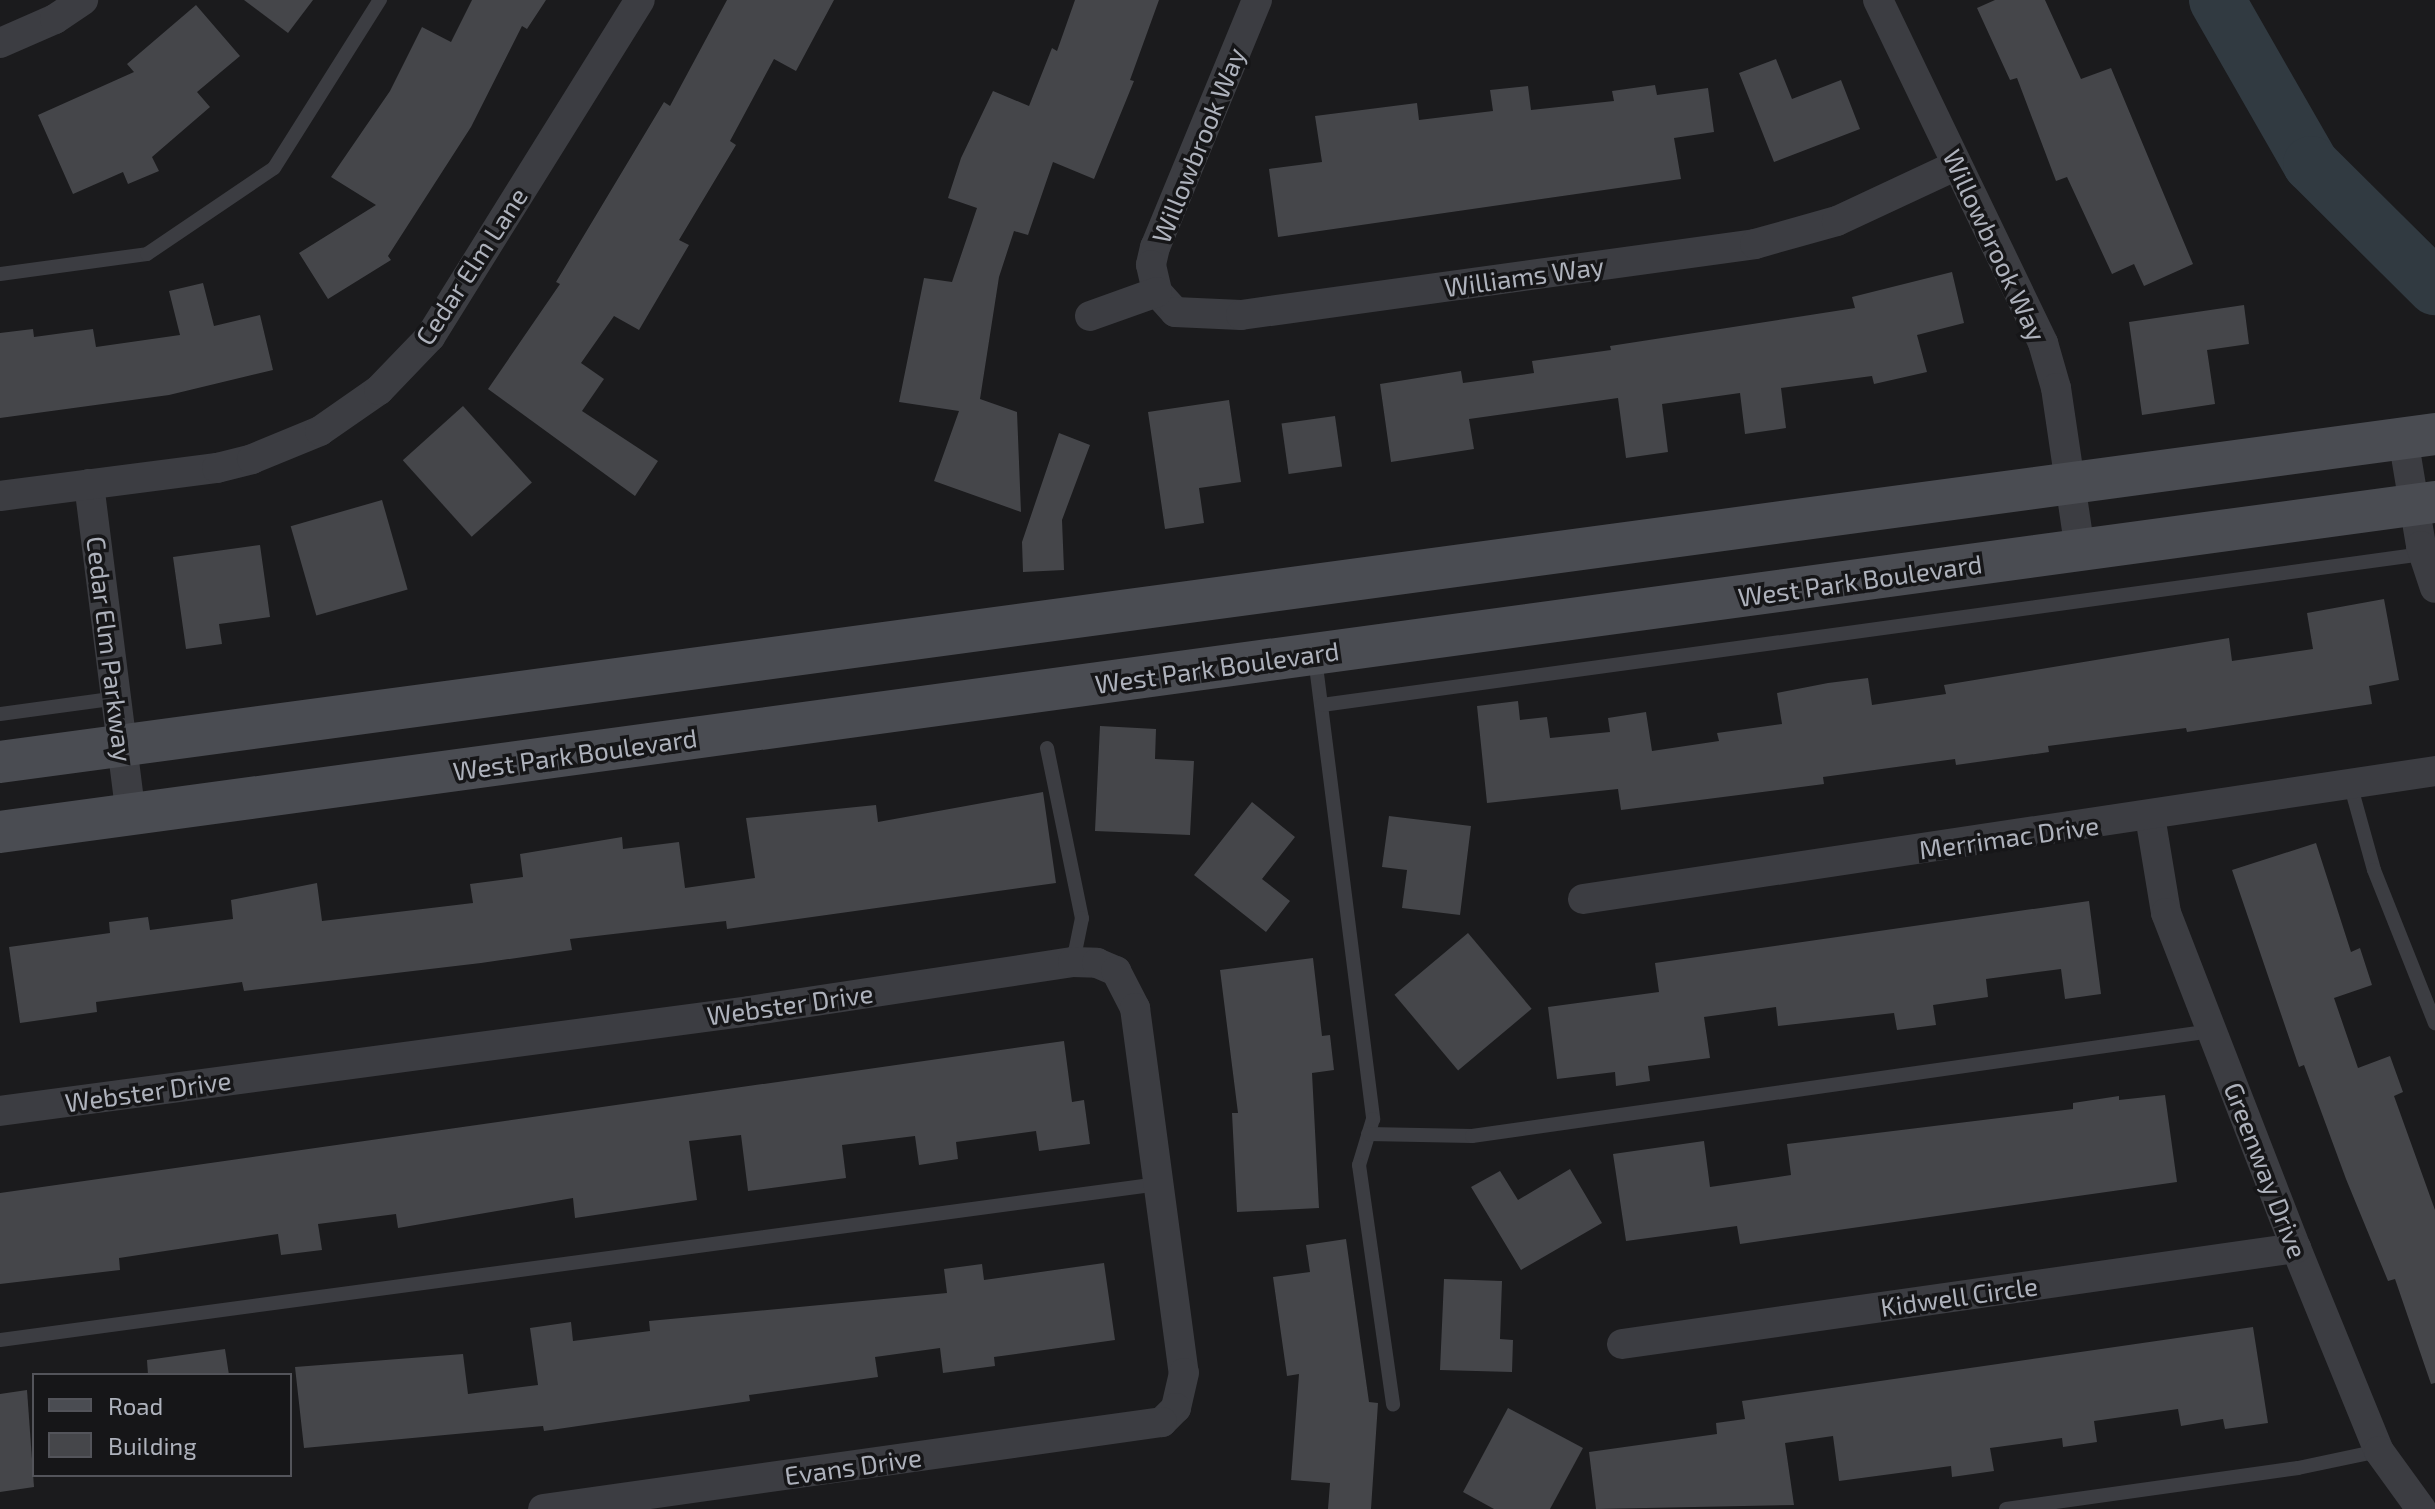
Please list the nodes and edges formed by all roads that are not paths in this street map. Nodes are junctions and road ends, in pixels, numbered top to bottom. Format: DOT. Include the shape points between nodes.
graph roads {
  1 [pos="83,0"];
  2 [pos="380,0"];
  3 [pos="640,0"];
  4 [pos="1257,0"];
  5 [pos="1878,0"];
  6 [pos="0,43"];
  7 [pos="1957,165"];
  8 [pos="0,274"];
  9 [pos="1157,292"];
  10 [pos="1090,316"];
  11 [pos="2419,436"];
  12 [pos="2071,483"];
  13 [pos="89,484"];
  14 [pos="0,496"];
  15 [pos="2424,504"];
  16 [pos="2080,550"];
  17 [pos="2423,554"];
  18 [pos="2435,588"];
  19 [pos="1315,653"];
  20 [pos="118,698"];
  21 [pos="1322,705"];
  22 [pos="0,714"];
  23 [pos="122,746"];
  24 [pos="1047,748"];
  25 [pos="0,762"];
  26 [pos="2435,771"];
  27 [pos="2351,787"];
  28 [pos="131,815"];
  29 [pos="2150,816"];
  30 [pos="0,832"];
  31 [pos="1583,899"];
  32 [pos="1073,962"];
  33 [pos="2435,1023"];
  34 [pos="2212,1031"];
  35 [pos="0,1111"];
  36 [pos="1368,1134"];
  37 [pos="1159,1184"];
  38 [pos="2296,1248"];
  39 [pos="0,1340"];
  40 [pos="1622,1344"];
  41 [pos="1393,1405"];
  42 [pos="1162,1422"];
  43 [pos="2379,1451"];
  44 [pos="543,1509"];
  45 [pos="2006,1509"];
  46 [pos="2421,1509"];
  1 -- 6 [label="street"];
  2 -- 8 [label="lane" via="274,168 147,254"];
  3 -- 13 [label="street, Cedar Elm Lane" via="430,337 379,390 320,431 252,459"];
  4 -- 9 [label="street, Willowbrook Way" via="1155,247 1151,265"];
  5 -- 7 [label="street, Willowbrook Way"];
  7 -- 9 [label="street, Williams Way" via="1837,221 1755,244 1241,315 1175,312"];
  7 -- 12 [label="street, Willowbrook Way" via="2043,343"];
  9 -- 10 [label="street"];
  11 -- 12 [label="main road"];
  11 -- 15 [label="street"];
  12 -- 16 [label="street, Willowbrook Way"];
  12 -- 23 [label="main road"];
  13 -- 14 [label="street, Cedar Elm Lane"];
  13 -- 20 [label="street, Cedar Elm Parkway"];
  15 -- 16 [label="main road, West Park Boulevard"];
  15 -- 17 [label="street"];
  16 -- 19 [label="main road, West Park Boulevard"];
  17 -- 18 [label="street"];
  17 -- 21 [label="lane"];
  19 -- 21 [label="lane"];
  19 -- 28 [label="main road, West Park Boulevard"];
  20 -- 22 [label="lane"];
  20 -- 23 [label="street, Cedar Elm Parkway"];
  21 -- 36 [label="lane" via="1373,1119"];
  23 -- 25 [label="main road"];
  23 -- 28 [label="street, Cedar Elm Parkway"];
  24 -- 32 [label="lane" via="1082,918"];
  26 -- 27 [label="street, Merrimac Drive"];
  27 -- 29 [label="street, Merrimac Drive"];
  27 -- 33 [label="lane" via="2374,870"];
  28 -- 30 [label="main road, West Park Boulevard"];
  29 -- 31 [label="street, Merrimac Drive"];
  29 -- 34 [label="street, Greenway Drive" via="2166,913"];
  32 -- 35 [label="street, Webster Drive"];
  32 -- 37 [label="street, Webster Drive" via="1116,971 1129,988"];
  34 -- 36 [label="lane" via="1472,1136"];
  34 -- 38 [label="street, Greenway Drive"];
  36 -- 41 [label="lane" via="1359,1165"];
  37 -- 39 [label="lane"];
  37 -- 42 [label="street, Webster Drive" via="1184,1373 1176,1408"];
  38 -- 40 [label="street, Kidwell Circle"];
  38 -- 43 [label="street, Greenway Drive"];
  42 -- 44 [label="street, Evans Drive"];
  43 -- 45 [label="lane" via="2298,1468"];
  43 -- 46 [label="street, Greenway Drive"];
}
